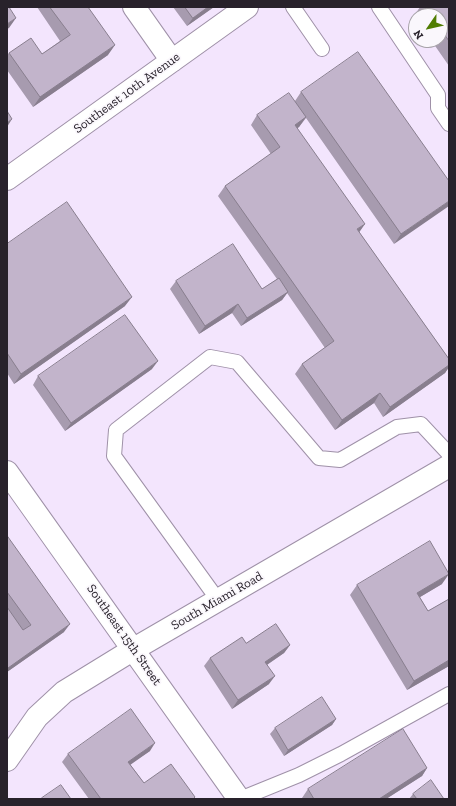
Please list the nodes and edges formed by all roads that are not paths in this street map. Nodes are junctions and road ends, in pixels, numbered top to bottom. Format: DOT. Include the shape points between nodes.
graph roads {
  1 [pos="134,7"];
  2 [pos="247,7"];
  3 [pos="293,7"];
  4 [pos="379,7"];
  5 [pos="322,49"];
  6 [pos="172,60"];
  7 [pos="449,124"];
  8 [pos="7,179"];
  9 [pos="449,454"];
  10 [pos="449,466"];
  11 [pos="7,472"];
  12 [pos="218,600"];
  13 [pos="134,649"];
  14 [pos="449,694"];
  15 [pos="7,760"];
  16 [pos="240,799"];
  1 -- 6 [label="street"];
  2 -- 6 [label="street, Southeast 10th Avenue"];
  3 -- 5 [label="lane"];
  4 -- 7 [label="lane" via="438,95 438,108"];
  6 -- 8 [label="street, Southeast 10th Avenue"];
  9 -- 12 [label="lane" via="421,424 397,427 340,460 320,458 237,362 210,357 116,430 114,456"];
  10 -- 12 [label="street, South Miami Road"];
  11 -- 13 [label="street, Southeast 15th Street"];
  12 -- 13 [label="street, South Miami Road"];
  13 -- 15 [label="street, South Miami Road" via="64,692 37,717"];
  13 -- 16 [label="street, Southeast 15th Street"];
  14 -- 16 [label="lane" via="341,754"];
}
